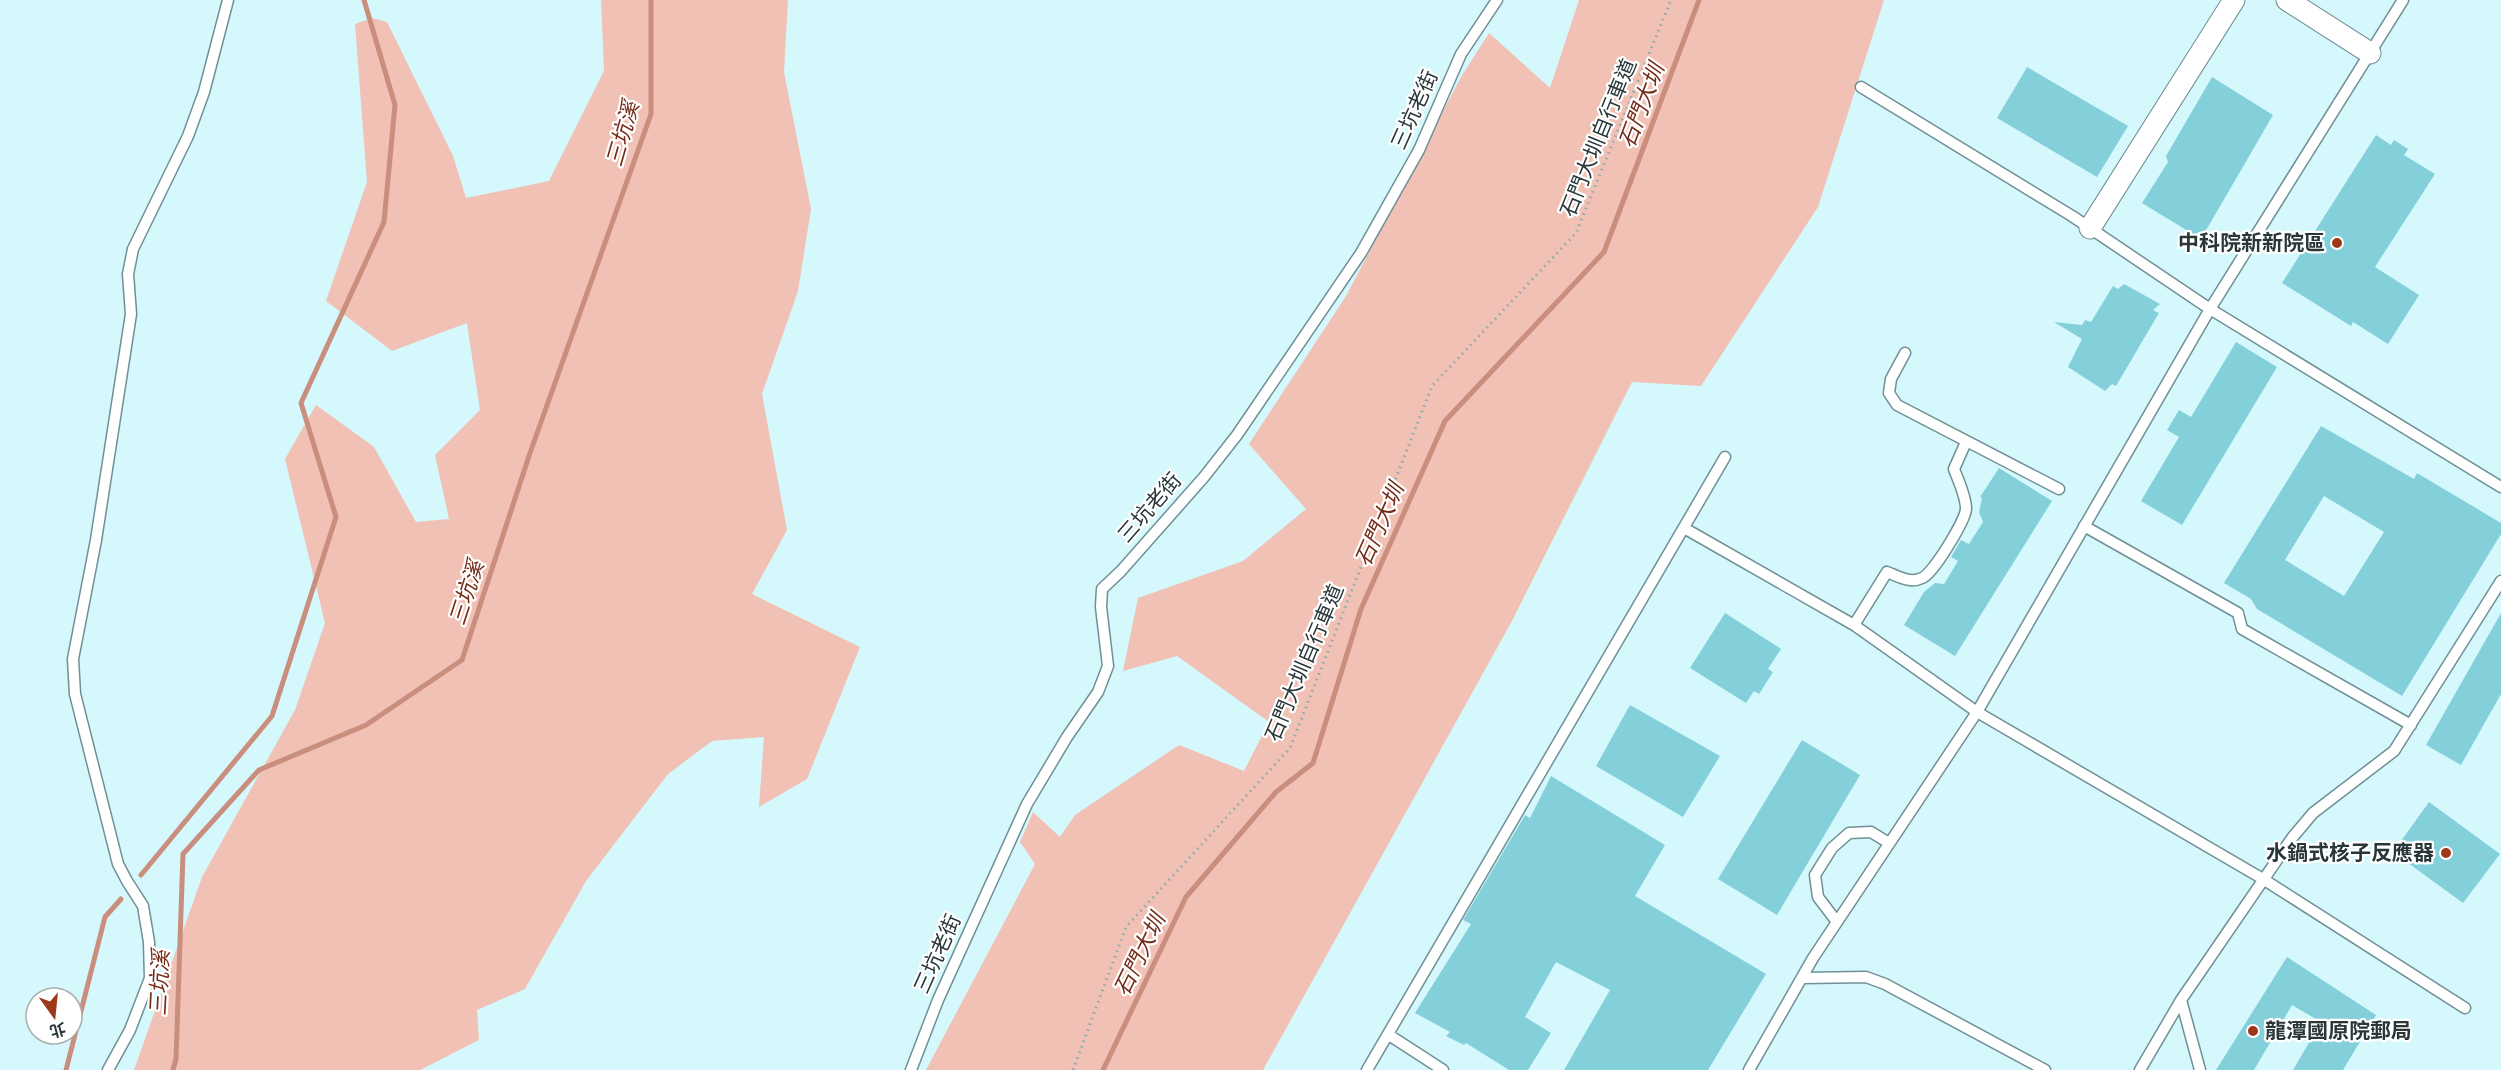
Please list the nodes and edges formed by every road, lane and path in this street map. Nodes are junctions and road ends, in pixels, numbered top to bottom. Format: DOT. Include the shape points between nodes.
graph roads {
  1 [pos="228,0"];
  2 [pos="1497,0"];
  3 [pos="1671,0"];
  4 [pos="2234,0"];
  5 [pos="2287,0"];
  6 [pos="2403,0"];
  7 [pos="2370,53"];
  8 [pos="1861,87"];
  9 [pos="2090,228"];
  10 [pos="2210,309"];
  11 [pos="1905,353"];
  12 [pos="1966,442"];
  13 [pos="1725,457"];
  14 [pos="2501,487"];
  15 [pos="2059,489"];
  16 [pos="2084,526"];
  17 [pos="1684,528"];
  18 [pos="2501,580"];
  19 [pos="1854,625"];
  20 [pos="1977,712"];
  21 [pos="2411,725"];
  22 [pos="1889,843"];
  23 [pos="2263,879"];
  24 [pos="1837,922"];
  25 [pos="1803,978"];
  26 [pos="2181,1000"];
  27 [pos="2465,1008"];
  28 [pos="1389,1035"];
  29 [pos="108,1070"];
  30 [pos="912,1070"];
  31 [pos="1073,1070"];
  32 [pos="1366,1070"];
  33 [pos="1443,1070"];
  34 [pos="1749,1070"];
  35 [pos="2045,1070"];
  36 [pos="2140,1070"];
  37 [pos="2200,1070"];
  1 -- 29 [label="lane" via="188,136 133,249 128,274 131,314 73,659 75,694 118,864 143,906 149,942 150,978 130,1030"];
  2 -- 30 [label="lane, 三坑老街" via="1461,54 1419,150 1361,253 1237,435 1122,571 1102,589 1108,666 1098,692 1027,804 938,1000"];
  3 -- 31 [label="path, 石門大圳自行車道" via="1576,233 1432,386 1290,748 1126,927"];
  4 -- 9 [label="street"];
  5 -- 7 [label="street"];
  6 -- 7 [label="lane"];
  7 -- 10 [label="lane"];
  8 -- 9 [label="lane"];
  9 -- 10 [label="lane"];
  10 -- 14 [label="lane"];
  10 -- 16 [label="lane"];
  11 -- 12 [label="lane" via="1891,380 1889,393 1897,405"];
  12 -- 15 [label="lane"];
  12 -- 19 [label="lane" via="1954,469 1966,508 1930,574 1907,580 1887,572"];
  13 -- 17 [label="lane"];
  16 -- 20 [label="lane"];
  16 -- 21 [label="lane" via="2238,613 2242,629"];
  17 -- 19 [label="lane"];
  17 -- 28 [label="lane"];
  18 -- 21 [label="lane"];
  19 -- 20 [label="lane"];
  20 -- 22 [label="lane"];
  20 -- 23 [label="lane"];
  21 -- 23 [label="lane" via="2394,751 2313,813"];
  22 -- 24 [label="lane"];
  22 -- 24 [label="lane" via="1871,832 1849,833 1832,848 1815,875 1818,897"];
  23 -- 26 [label="lane"];
  23 -- 27 [label="lane"];
  24 -- 25 [label="lane"];
  25 -- 34 [label="lane"];
  25 -- 35 [label="lane" via="1866,976"];
  26 -- 36 [label="lane"];
  26 -- 37 [label="lane"];
  28 -- 32 [label="lane"];
  28 -- 33 [label="lane"];
}
